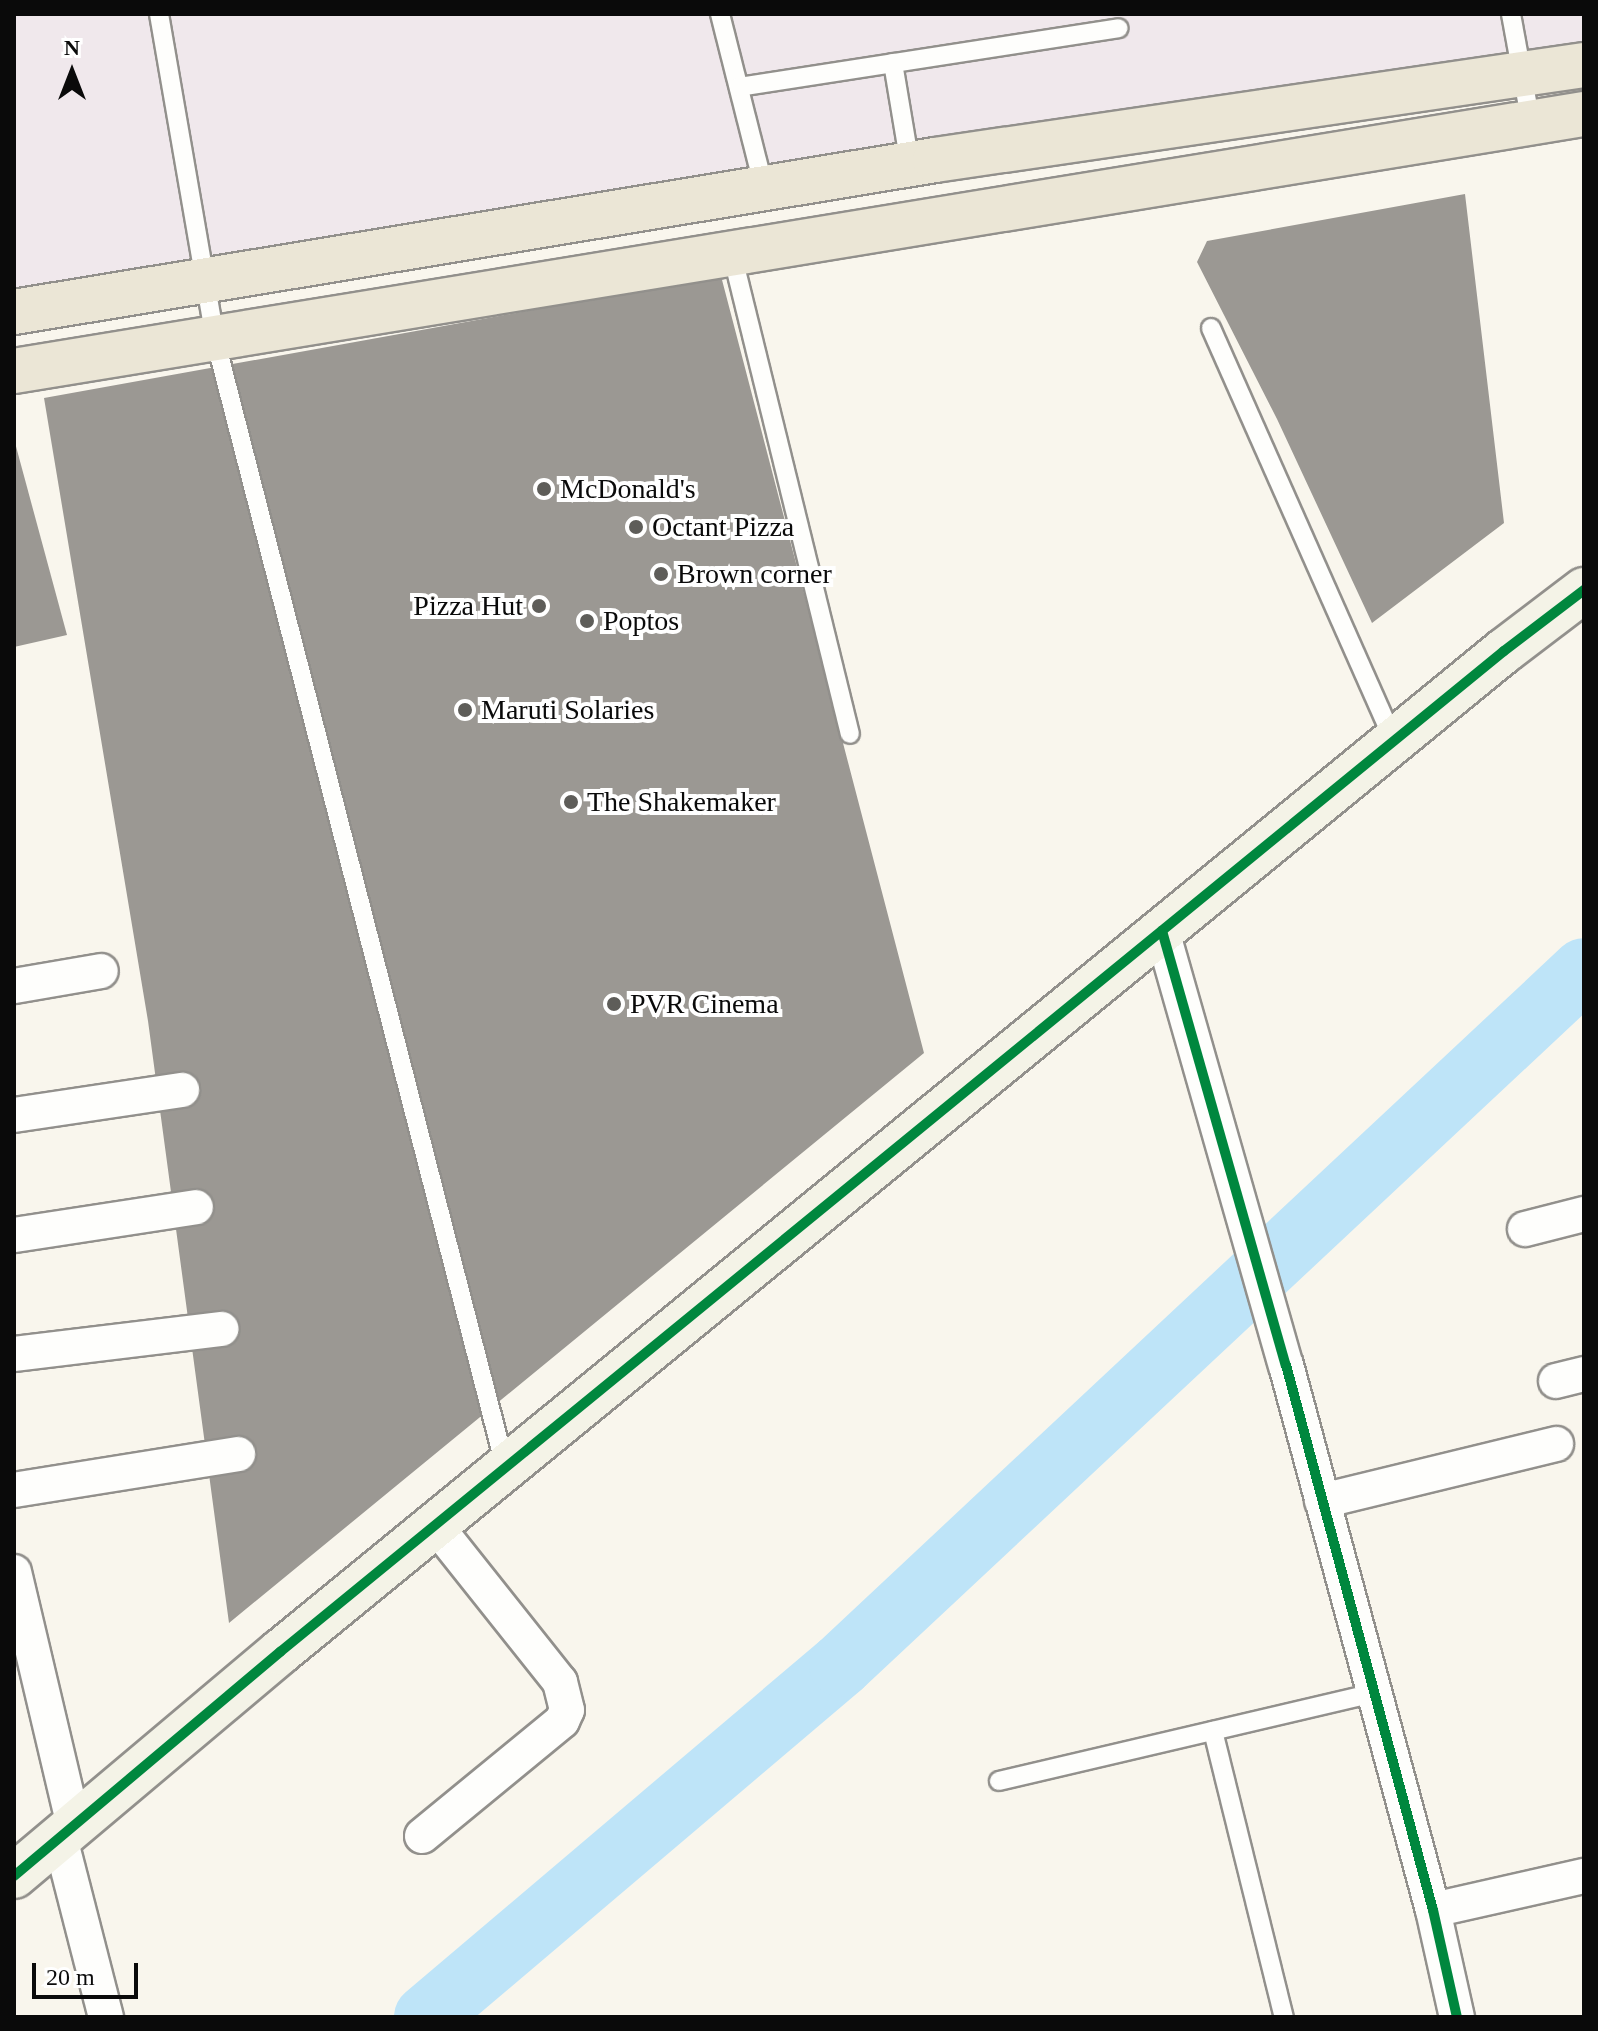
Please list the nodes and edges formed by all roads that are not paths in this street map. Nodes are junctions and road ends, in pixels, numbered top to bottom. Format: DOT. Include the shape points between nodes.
graph roads {
  1 [pos="159,14"];
  2 [pos="720,14"];
  3 [pos="1511,14"];
  4 [pos="1118,28"];
  5 [pos="893,63"];
  6 [pos="1584,65"];
  7 [pos="1523,74"];
  8 [pos="739,87"];
  9 [pos="1584,114"];
  10 [pos="1531,123"];
  11 [pos="910,165"];
  12 [pos="764,188"];
  13 [pos="416,246"];
  14 [pos="732,254"];
  15 [pos="207,280"];
  16 [pos="427,304"];
  17 [pos="14,312"];
  18 [pos="1211,328"];
  19 [pos="215,339"];
  20 [pos="14,371"];
  21 [pos="1584,590"];
  22 [pos="850,734"];
  23 [pos="1394,741"];
  24 [pos="1162,931"];
  25 [pos="101,971"];
  26 [pos="14,986"];
  27 [pos="182,1090"];
  28 [pos="14,1115"];
  29 [pos="196,1207"];
  30 [pos="1584,1214"];
  31 [pos="1525,1229"];
  32 [pos="14,1235"];
  33 [pos="221,1329"];
  34 [pos="14,1354"];
  35 [pos="1556,1444"];
  36 [pos="238,1454"];
  37 [pos="506,1470"];
  38 [pos="14,1490"];
  39 [pos="1322,1501"];
  40 [pos="435,1525"];
  41 [pos="14,1572"];
  42 [pos="26,1675"];
  43 [pos="1374,1693"];
  44 [pos="1213,1731"];
  45 [pos="999,1781"];
  46 [pos="67,1831"];
  47 [pos="422,1836"];
  48 [pos="14,1876"];
  49 [pos="1584,1876"];
  50 [pos="1433,1910"];
  51 [pos="106,2017"];
  52 [pos="1284,2017"];
  53 [pos="1457,2017"];
  1 -- 15 [label="lane"];
  2 -- 8 [label="lane"];
  3 -- 7 [label="lane"];
  4 -- 5 [label="lane"];
  5 -- 8 [label="lane"];
  5 -- 11 [label="lane"];
  6 -- 7 [label="main road"];
  7 -- 10 [label="lane"];
  7 -- 11 [label="main road"];
  8 -- 12 [label="lane"];
  9 -- 10 [label="main road"];
  10 -- 14 [label="main road"];
  11 -- 12 [label="main road"];
  12 -- 13 [label="main road"];
  13 -- 15 [label="main road"];
  13 -- 16 [label="main road"];
  14 -- 16 [label="main road"];
  14 -- 22 [label="lane"];
  15 -- 17 [label="main road"];
  15 -- 19 [label="lane"];
  16 -- 19 [label="main road"];
  18 -- 23 [label="lane"];
  19 -- 20 [label="main road"];
  19 -- 37 [label="lane"];
  21 -- 23 [label="street"];
  23 -- 24 [label="street"];
  24 -- 37 [label="street"];
  24 -- 39 [label="street"];
  25 -- 26 [label="street"];
  27 -- 28 [label="street"];
  29 -- 32 [label="street"];
  30 -- 31 [label="street"];
  33 -- 34 [label="street"];
  35 -- 39 [label="street"];
  36 -- 38 [label="street"];
  37 -- 40 [label="street"];
  39 -- 43 [label="street"];
  40 -- 46 [label="street"];
  40 -- 47 [label="street" via="560,1682 567,1710 562,1721"];
  41 -- 42 [label="street"];
  42 -- 46 [label="street"];
  43 -- 44 [label="lane"];
  43 -- 50 [label="street"];
  44 -- 45 [label="lane"];
  44 -- 52 [label="lane"];
  46 -- 48 [label="street"];
  46 -- 51 [label="street"];
  49 -- 50 [label="street"];
  50 -- 53 [label="street"];
}
